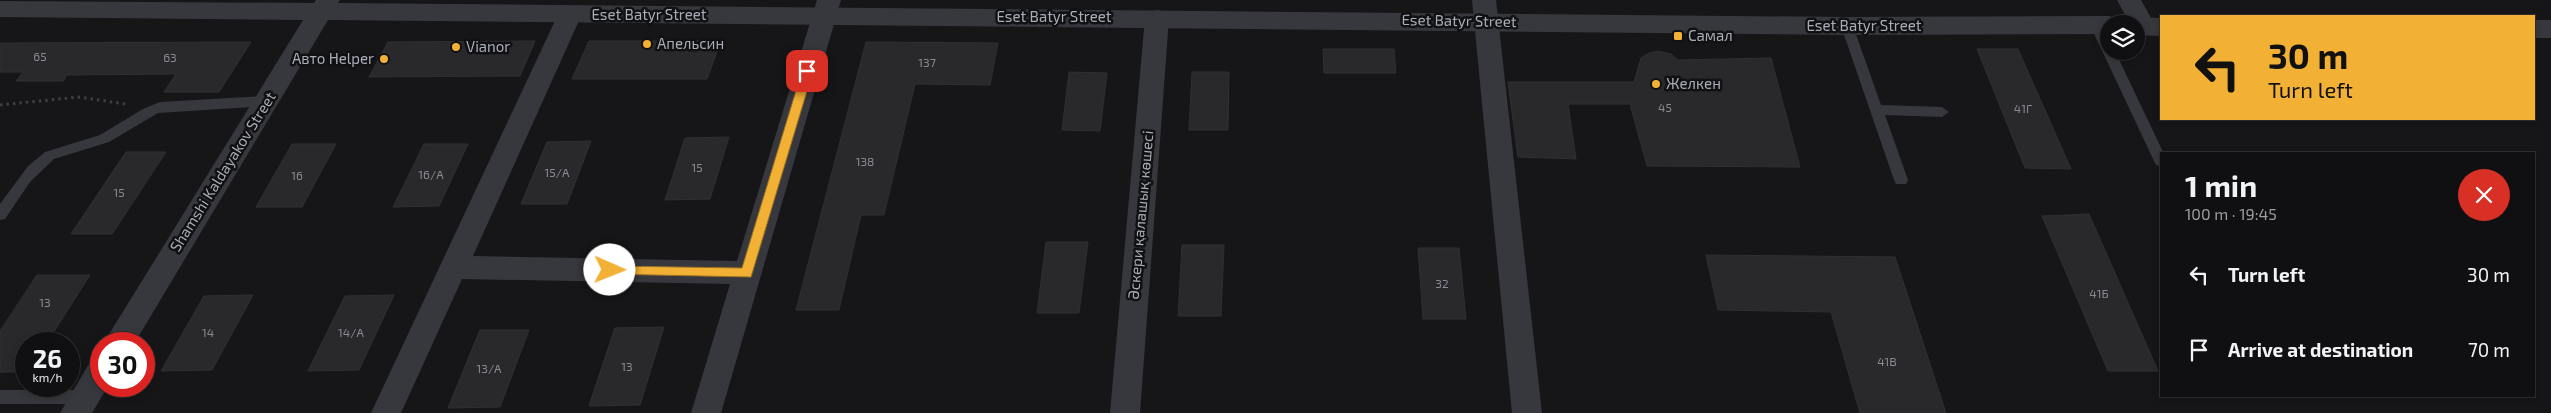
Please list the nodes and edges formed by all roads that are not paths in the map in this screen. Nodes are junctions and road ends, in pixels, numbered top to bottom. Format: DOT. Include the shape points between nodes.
graph roads {
  1 [pos="2129,0"];
  2 [pos="325,6"];
  3 [pos="826,8"];
  4 [pos="0,9"];
  5 [pos="1486,10"];
  6 [pos="570,14"];
  7 [pos="1157,18"];
  8 [pos="2100,25"];
  9 [pos="1848,26"];
  10 [pos="2147,27"];
  11 [pos="2535,29"];
  12 [pos="2551,29"];
  13 [pos="2113,60"];
  14 [pos="266,101"];
  15 [pos="1877,110"];
  16 [pos="1942,112"];
  17 [pos="2160,159"];
  18 [pos="1901,180"];
  19 [pos="0,215"];
  20 [pos="453,267"];
  21 [pos="747,273"];
  22 [pos="125,332"];
  23 [pos="90,389"];
  24 [pos="0,397"];
  25 [pos="80,405"];
  26 [pos="386,413"];
  27 [pos="706,413"];
  28 [pos="1125,413"];
  29 [pos="1527,413"];
  1 -- 10 [label="street"];
  2 -- 4 [label="street, Eset Batyr Street"];
  2 -- 6 [label="street, Eset Batyr Street"];
  2 -- 14 [label="street, Shamshi Kaldayakov Street"];
  3 -- 6 [label="street, Eset Batyr Street"];
  3 -- 7 [label="street, Eset Batyr Street"];
  3 -- 21 [label="street"];
  5 -- 7 [label="street, Eset Batyr Street"];
  5 -- 9 [label="street, Eset Batyr Street"];
  5 -- 29 [label="street"];
  6 -- 20 [label="street"];
  7 -- 28 [label="street, Әскери қалашық көшесі"];
  8 -- 9 [label="street, Eset Batyr Street"];
  9 -- 15 [label="lane"];
  11 -- 12 [label="street"];
  13 -- 17 [label="lane"];
  14 -- 19 [label="lane" via="160,106 92,144 47,157 38,164"];
  14 -- 22 [label="street, Shamshi Kaldayakov Street"];
  15 -- 16 [label="lane"];
  15 -- 18 [label="lane"];
  20 -- 21 [label="street"];
  20 -- 26 [label="street"];
  21 -- 27 [label="street"];
  23 -- 25 [label="street"];
  24 -- 25 [label="lane"];
}
